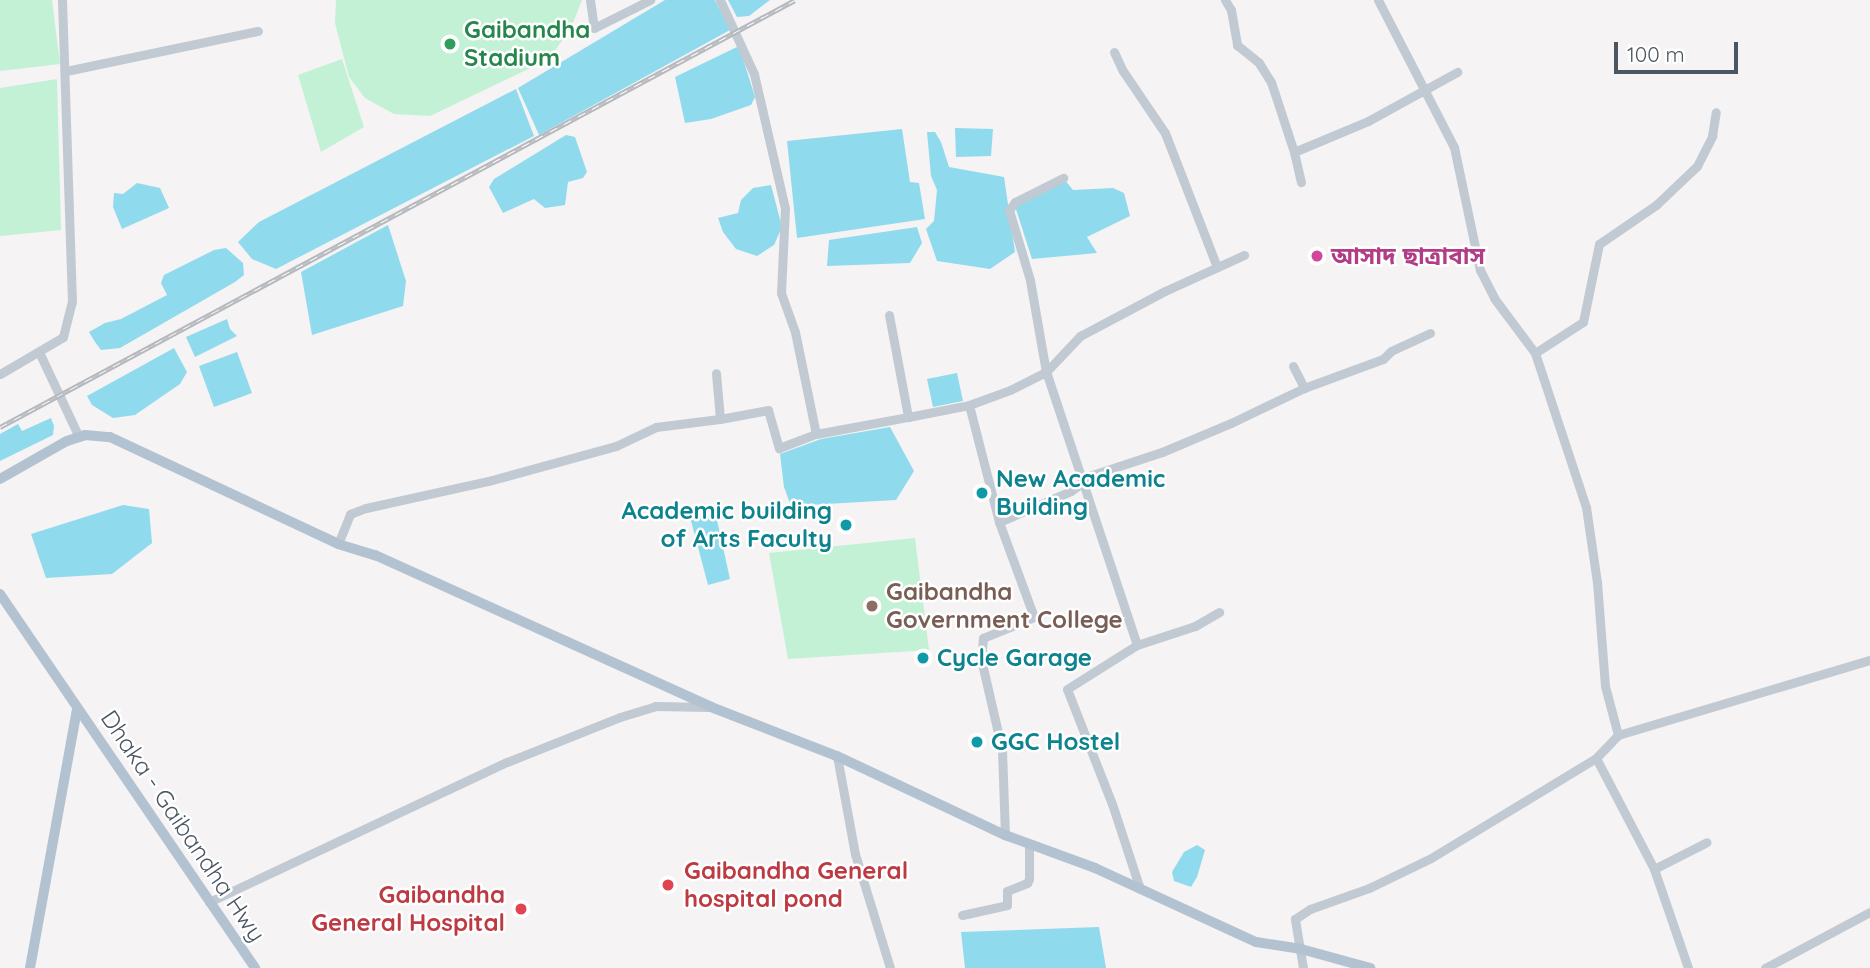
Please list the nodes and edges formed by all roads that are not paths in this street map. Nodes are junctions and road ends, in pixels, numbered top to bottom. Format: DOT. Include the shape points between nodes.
graph roads {
  1 [pos="62,0"];
  2 [pos="590,0"];
  3 [pos="650,0"];
  4 [pos="720,0"];
  5 [pos="1225,0"];
  6 [pos="1378,0"];
  7 [pos="258,31"];
  8 [pos="1114,52"];
  9 [pos="66,71"];
  10 [pos="1457,72"];
  11 [pos="1424,92"];
  12 [pos="1716,112"];
  13 [pos="1294,152"];
  14 [pos="1063,178"];
  15 [pos="1301,182"];
  16 [pos="1244,256"];
  17 [pos="1217,267"];
  18 [pos="889,315"];
  19 [pos="1430,333"];
  20 [pos="39,352"];
  21 [pos="1535,353"];
  22 [pos="1293,366"];
  23 [pos="1046,372"];
  24 [pos="716,373"];
  25 [pos="0,374"];
  26 [pos="1304,388"];
  27 [pos="970,405"];
  28 [pos="908,416"];
  29 [pos="720,419"];
  30 [pos="816,433"];
  31 [pos="79,437"];
  32 [pos="0,479"];
  33 [pos="1081,483"];
  34 [pos="999,522"];
  35 [pos="338,544"];
  36 [pos="0,594"];
  37 [pos="1219,612"];
  38 [pos="1137,645"];
  39 [pos="1870,660"];
  40 [pos="711,707"];
  41 [pos="77,709"];
  42 [pos="1618,735"];
  43 [pos="837,756"];
  44 [pos="1597,758"];
  45 [pos="1005,835"];
  46 [pos="1707,842"];
  47 [pos="1029,844"];
  48 [pos="1654,870"];
  49 [pos="1140,889"];
  50 [pos="209,902"];
  51 [pos="1870,912"];
  52 [pos="962,915"];
  53 [pos="1301,949"];
  54 [pos="30,968"];
  55 [pos="255,968"];
  56 [pos="890,968"];
  57 [pos="1303,968"];
  58 [pos="1370,968"];
  59 [pos="1688,968"];
  60 [pos="1765,968"];
  1 -- 9 [label="street"];
  2 -- 3 [label="street" via="594,27"];
  4 -- 30 [label="street" via="754,75 785,208 781,293 795,332"];
  5 -- 13 [label="street" via="1237,45 1259,63 1271,82"];
  6 -- 11 [label="street"];
  7 -- 9 [label="street"];
  8 -- 17 [label="street" via="1165,133"];
  9 -- 20 [label="street" via="72,302 63,337"];
  10 -- 11 [label="street"];
  11 -- 13 [label="street"];
  11 -- 21 [label="street" via="1454,147 1480,270 1494,298"];
  12 -- 21 [label="street" via="1712,136 1697,166 1656,205 1599,244 1583,322"];
  13 -- 15 [label="street"];
  14 -- 23 [label="street" via="1015,202 1009,210 1030,280"];
  16 -- 17 [label="street"];
  17 -- 23 [label="street" via="1080,336"];
  18 -- 28 [label="street"];
  19 -- 26 [label="street" via="1383,359"];
  20 -- 25 [label="street"];
  20 -- 31 [label="street"];
  21 -- 42 [label="street" via="1586,507 1605,686"];
  22 -- 26 [label="street"];
  23 -- 27 [label="street"];
  23 -- 33 [label="street"];
  24 -- 29 [label="street"];
  26 -- 33 [label="street" via="1231,423"];
  27 -- 28 [label="street"];
  27 -- 34 [label="street"];
  28 -- 30 [label="street"];
  29 -- 30 [label="street" via="768,410 779,448"];
  29 -- 35 [label="street" via="656,427 616,446 366,508 350,514"];
  31 -- 32 [label="main road"];
  31 -- 35 [label="main road" via="110,436"];
  33 -- 34 [label="street"];
  33 -- 38 [label="street"];
  34 -- 45 [label="street" via="1034,617 983,638 981,659 1002,750"];
  35 -- 40 [label="main road" via="375,555"];
  36 -- 41 [label="main road, Dhaka - Gaibandha Hwy"];
  37 -- 38 [label="street" via="1195,626"];
  38 -- 49 [label="street" via="1067,688"];
  39 -- 42 [label="street"];
  40 -- 43 [label="main road"];
  40 -- 50 [label="street" via="655,706 620,716 507,762"];
  41 -- 50 [label="main road, Dhaka - Gaibandha Hwy"];
  41 -- 54 [label="main road"];
  42 -- 44 [label="street"];
  43 -- 45 [label="main road"];
  43 -- 56 [label="street" via="855,854"];
  44 -- 48 [label="street"];
  44 -- 53 [label="street" via="1431,858 1310,909 1295,919"];
  45 -- 47 [label="main road"];
  46 -- 48 [label="street"];
  47 -- 49 [label="main road"];
  47 -- 52 [label="street" via="1029,879 1007,891 1007,905"];
  48 -- 59 [label="street"];
  49 -- 53 [label="main road" via="1256,942"];
  50 -- 55 [label="main road, Dhaka - Gaibandha Hwy"];
  51 -- 60 [label="street"];
  53 -- 57 [label="street"];
  53 -- 58 [label="main road"];
}
